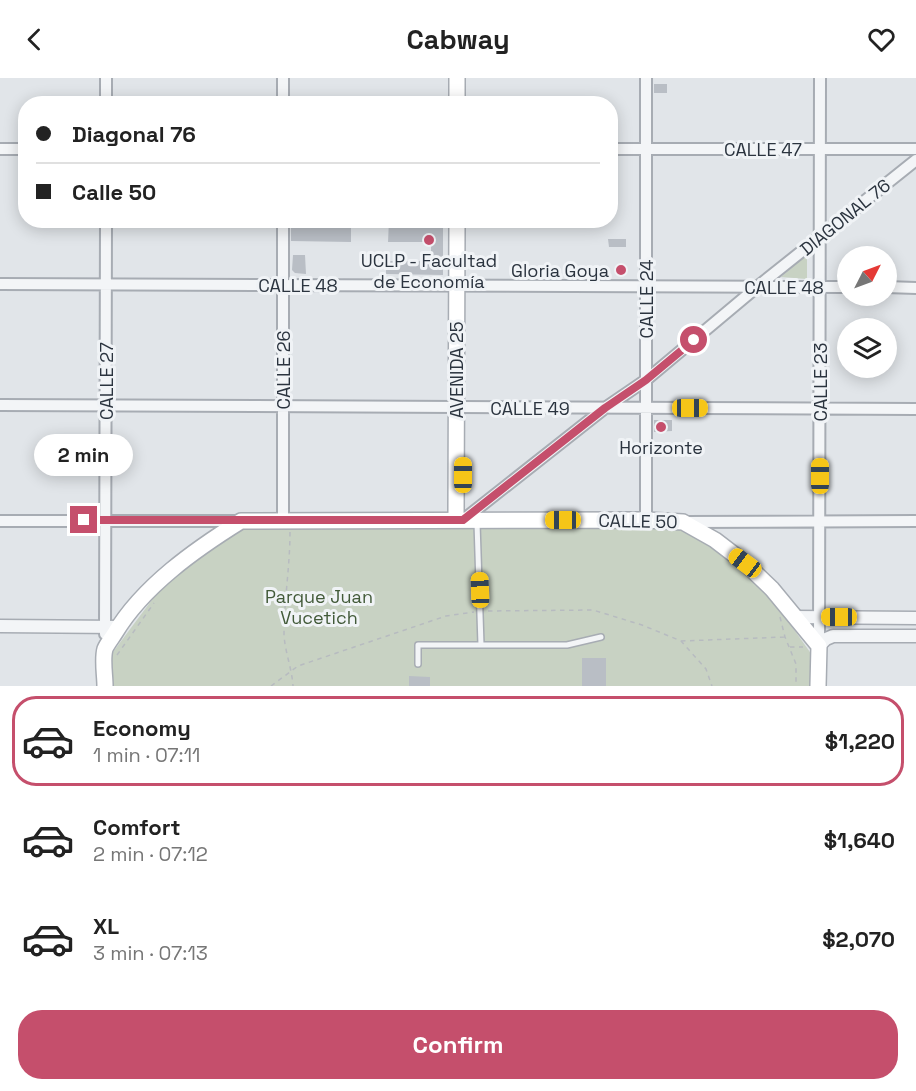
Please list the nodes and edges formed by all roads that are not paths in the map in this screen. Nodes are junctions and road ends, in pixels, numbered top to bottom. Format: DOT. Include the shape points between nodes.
graph roads {
  1 [pos="106,78"];
  2 [pos="283,78"];
  3 [pos="457,78"];
  4 [pos="463,78"];
  5 [pos="646,78"];
  6 [pos="820,78"];
  7 [pos="106,96"];
  8 [pos="283,96"];
  9 [pos="457,96"];
  10 [pos="463,96"];
  11 [pos="0,149"];
  12 [pos="18,149"];
  13 [pos="618,149"];
  14 [pos="646,149"];
  15 [pos="820,149"];
  16 [pos="916,149"];
  17 [pos="916,159"];
  18 [pos="106,228"];
  19 [pos="283,228"];
  20 [pos="457,228"];
  21 [pos="463,228"];
  22 [pos="820,236"];
  23 [pos="0,284"];
  24 [pos="106,285"];
  25 [pos="283,285"];
  26 [pos="460,286"];
  27 [pos="646,287"];
  28 [pos="757,287"];
  29 [pos="820,287"];
  30 [pos="837,287"];
  31 [pos="897,287"];
  32 [pos="916,288"];
  33 [pos="646,380"];
  34 [pos="0,405"];
  35 [pos="106,406"];
  36 [pos="283,406"];
  37 [pos="460,408"];
  38 [pos="605,408"];
  39 [pos="646,408"];
  40 [pos="820,409"];
  41 [pos="916,409"];
  42 [pos="468,517"];
  43 [pos="105,520"];
  44 [pos="286,520"];
  45 [pos="646,520"];
  46 [pos="0,521"];
  47 [pos="242,521"];
  48 [pos="820,521"];
  49 [pos="916,521"];
  50 [pos="683,522"];
  51 [pos="795,617"];
  52 [pos="819,617"];
  53 [pos="916,618"];
  54 [pos="0,626"];
  55 [pos="86,627"];
  56 [pos="112,627"];
  57 [pos="916,636"];
  58 [pos="601,637"];
  59 [pos="481,645"];
  60 [pos="819,646"];
  61 [pos="109,650"];
  62 [pos="418,664"];
  63 [pos="105,686"];
  64 [pos="818,686"];
  1 -- 7 [label="street"];
  2 -- 8 [label="street"];
  3 -- 9 [label="main road"];
  4 -- 10 [label="main road"];
  5 -- 14 [label="street, CALLE 24"];
  6 -- 15 [label="street, CALLE 23"];
  11 -- 12 [label="street"];
  13 -- 14 [label="street, CALLE 47"];
  14 -- 15 [label="street, CALLE 47"];
  14 -- 27 [label="street, CALLE 24"];
  15 -- 16 [label="street, CALLE 47"];
  15 -- 22 [label="street, CALLE 23"];
  17 -- 22 [label="street, DIAGONAL 76"];
  18 -- 24 [label="street, CALLE 27"];
  19 -- 25 [label="street, CALLE 26"];
  20 -- 26 [label="main road, AVENIDA 25"];
  21 -- 26 [label="main road, AVENIDA 25"];
  22 -- 28 [label="street, DIAGONAL 76"];
  22 -- 29 [label="street, CALLE 23"];
  23 -- 24 [label="street, CALLE 48"];
  24 -- 25 [label="street, CALLE 48"];
  24 -- 35 [label="street, CALLE 27"];
  25 -- 26 [label="street, CALLE 48"];
  25 -- 36 [label="street, CALLE 26"];
  26 -- 27 [label="street, CALLE 48"];
  26 -- 37 [label="main road, AVENIDA 25"];
  27 -- 28 [label="street, CALLE 48"];
  27 -- 33 [label="street, CALLE 24"];
  28 -- 29 [label="street, CALLE 48"];
  28 -- 33 [label="street, DIAGONAL 76"];
  29 -- 30 [label="street, CALLE 48"];
  29 -- 40 [label="street, CALLE 23"];
  31 -- 32 [label="street"];
  33 -- 38 [label="street, DIAGONAL 76"];
  33 -- 39 [label="street, CALLE 24"];
  34 -- 35 [label="street, CALLE 49"];
  35 -- 36 [label="street, CALLE 49"];
  35 -- 43 [label="street, CALLE 27"];
  36 -- 37 [label="street, CALLE 49"];
  36 -- 44 [label="street, CALLE 26"];
  37 -- 38 [label="street, CALLE 49"];
  37 -- 42 [label="main road, AVENIDA 25"];
  38 -- 39 [label="street, CALLE 49"];
  38 -- 42 [label="street, DIAGONAL 76"];
  39 -- 40 [label="street, CALLE 49"];
  39 -- 45 [label="street, CALLE 24"];
  40 -- 41 [label="street, CALLE 49"];
  40 -- 48 [label="street, CALLE 23"];
  42 -- 44 [label="main road, CALLE 50"];
  42 -- 45 [label="main road, CALLE 50"];
  42 -- 59 [label="lane" via="481,611"];
  43 -- 46 [label="street, CALLE 50"];
  43 -- 47 [label="street, CALLE 50"];
  43 -- 56 [label="street, CALLE 27"];
  44 -- 47 [label="main road, CALLE 50"];
  45 -- 50 [label="main road, CALLE 50"];
  47 -- 56 [label="main road" via="181,562"];
  48 -- 49 [label="street, CALLE 50"];
  48 -- 50 [label="street, CALLE 50"];
  48 -- 52 [label="street, CALLE 23"];
  50 -- 51 [label="main road" via="745,563"];
  51 -- 52 [label="street"];
  51 -- 60 [label="main road"];
  52 -- 53 [label="street"];
  52 -- 60 [label="street, CALLE 23"];
  54 -- 55 [label="street"];
  55 -- 56 [label="street"];
  55 -- 61 [label="street" via="98,632"];
  56 -- 61 [label="main road"];
  57 -- 60 [label="street" via="833,636"];
  58 -- 59 [label="lane" via="567,645"];
  59 -- 62 [label="lane" via="418,645"];
  60 -- 64 [label="main road, CALLE 23"];
  61 -- 63 [label="main road"];
}
